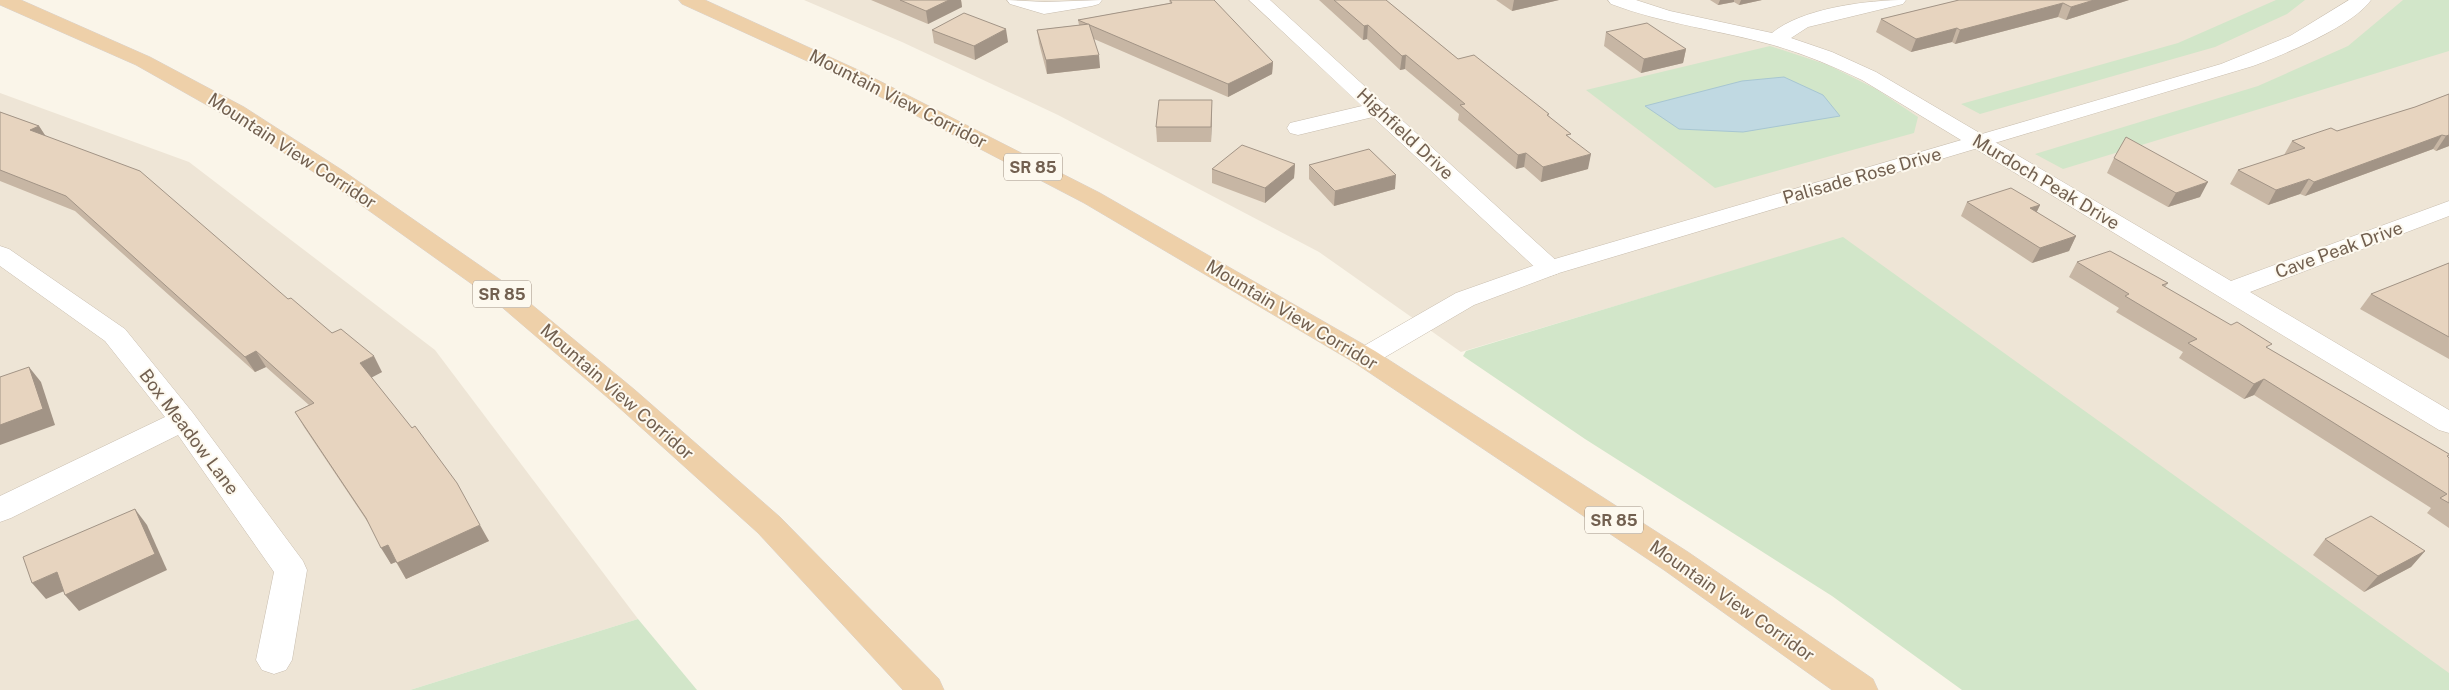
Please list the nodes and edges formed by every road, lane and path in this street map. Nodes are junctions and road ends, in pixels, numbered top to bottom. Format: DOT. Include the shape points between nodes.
graph roads {
  1 [pos="5,0"];
  2 [pos="689,0"];
  3 [pos="1017,0"];
  4 [pos="1092,0"];
  5 [pos="1259,0"];
  6 [pos="1618,0"];
  7 [pos="1896,0"];
  8 [pos="2361,0"];
  9 [pos="1776,40"];
  10 [pos="1378,109"];
  11 [pos="1298,128"];
  12 [pos="1980,142"];
  13 [pos="2449,208"];
  14 [pos="0,254"];
  15 [pos="1550,268"];
  16 [pos="2228,291"];
  17 [pos="1365,357"];
  18 [pos="183,420"];
  19 [pos="2449,423"];
  20 [pos="0,510"];
  21 [pos="274,660"];
  22 [pos="926,690"];
  23 [pos="1860,690"];
  1 -- 22 [label="highway, Mountain View Corridor / SR 85" via="143,61 236,112 334,174 499,291 769,524"];
  2 -- 17 [label="highway, Mountain View Corridor / SR 85" via="849,73 1092,198"];
  3 -- 4 [label="street" via="1044,8"];
  5 -- 10 [label="street, Highfield Drive"];
  6 -- 9 [label="street, Murdoch Peak Drive" via="1680,20"];
  7 -- 9 [label="street" via="1801,24"];
  8 -- 12 [label="street, Palisade Rose Drive" via="2321,29 2261,57"];
  9 -- 12 [label="street, Murdoch Peak Drive" via="1854,68"];
  10 -- 11 [label="street"];
  10 -- 15 [label="street, Highfield Drive"];
  12 -- 15 [label="street, Palisade Rose Drive"];
  12 -- 16 [label="street, Murdoch Peak Drive"];
  13 -- 16 [label="street, Cave Peak Drive"];
  14 -- 18 [label="street, Box Meadow Lane" via="115,335"];
  15 -- 17 [label="street, Palisade Rose Drive" via="1465,299"];
  16 -- 19 [label="street, Murdoch Peak Drive"];
  17 -- 23 [label="highway, Mountain View Corridor / SR 85" via="1676,561"];
  18 -- 20 [label="street"];
  18 -- 21 [label="street, Box Meadow Lane" via="291,570"];
}
